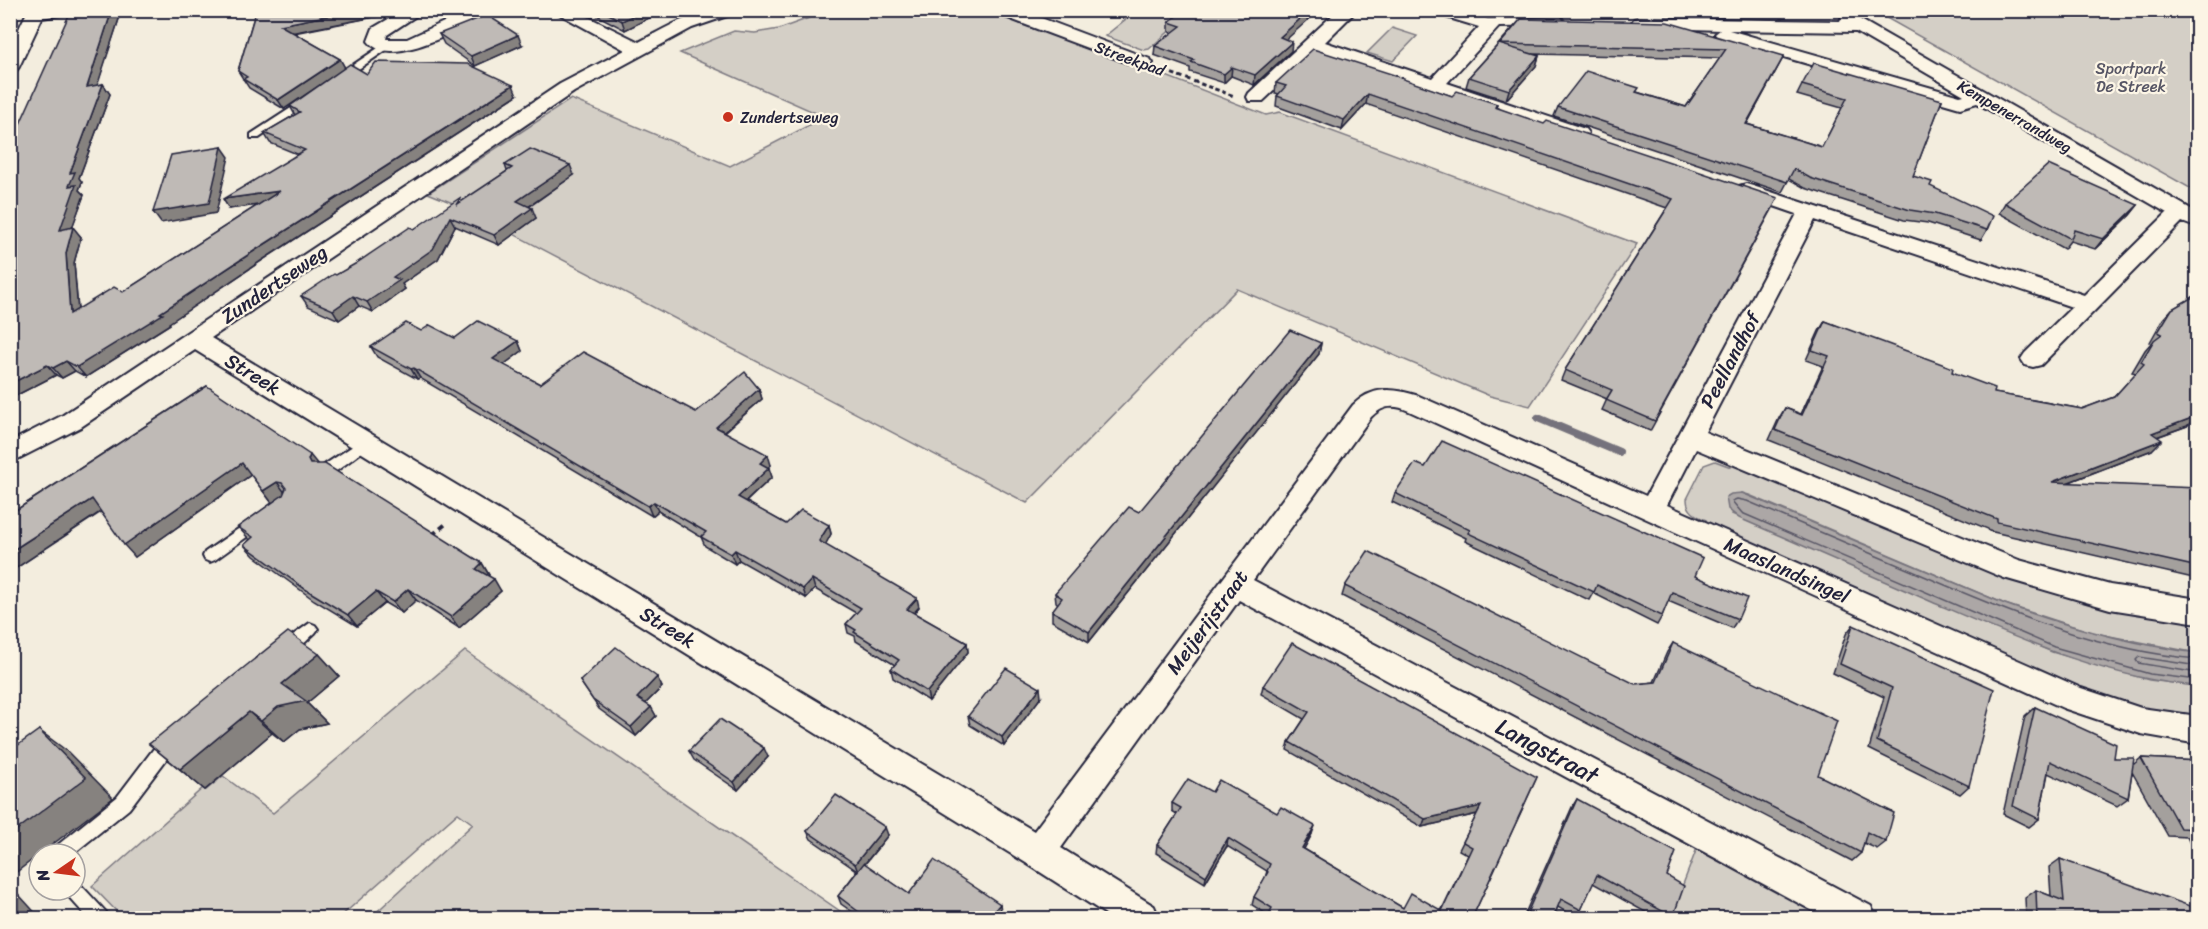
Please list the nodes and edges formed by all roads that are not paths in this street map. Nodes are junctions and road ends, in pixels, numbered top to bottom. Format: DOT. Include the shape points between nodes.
graph roads {
  1 [pos="60,10"];
  2 [pos="417,10"];
  3 [pos="485,10"];
  4 [pos="560,10"];
  5 [pos="727,10"];
  6 [pos="1003,10"];
  7 [pos="1349,10"];
  8 [pos="1442,10"];
  9 [pos="1832,10"];
  10 [pos="36,12"];
  11 [pos="1576,22"];
  12 [pos="1622,23"];
  13 [pos="1689,24"];
  14 [pos="1490,25"];
  15 [pos="1861,27"];
  16 [pos="1313,44"];
  17 [pos="387,46"];
  18 [pos="638,48"];
  19 [pos="1144,63"];
  20 [pos="10,67"];
  21 [pos="332,84"];
  22 [pos="1435,85"];
  23 [pos="1979,96"];
  24 [pos="313,97"];
  25 [pos="1256,97"];
  26 [pos="255,136"];
  27 [pos="1594,138"];
  28 [pos="1730,184"];
  29 [pos="1809,211"];
  30 [pos="2189,217"];
  31 [pos="2087,304"];
  32 [pos="194,338"];
  33 [pos="2032,359"];
  34 [pos="1382,398"];
  35 [pos="1690,436"];
  36 [pos="365,443"];
  37 [pos="10,454"];
  38 [pos="327,471"];
  39 [pos="1652,509"];
  40 [pos="267,515"];
  41 [pos="210,556"];
  42 [pos="1235,584"];
  43 [pos="2198,610"];
  44 [pos="310,628"];
  45 [pos="269,662"];
  46 [pos="190,726"];
  47 [pos="2198,730"];
  48 [pos="75,842"];
  49 [pos="1038,852"];
  50 [pos="85,902"];
  51 [pos="100,918"];
  52 [pos="1142,918"];
  53 [pos="1858,918"];
  1 -- 10 [label="street"];
  2 -- 17 [label="street" via="379,32 377,41"];
  3 -- 17 [label="street" via="411,44"];
  4 -- 18 [label="street"];
  5 -- 18 [label="street, Zundertseweg" via="686,24"];
  6 -- 19 [label="street, Streekpad"];
  7 -- 16 [label="street"];
  8 -- 14 [label="street"];
  9 -- 15 [label="street, Kempenerrandweg"];
  10 -- 20 [label="street"];
  11 -- 14 [label="street" via="1503,21"];
  12 -- 13 [label="street"];
  13 -- 15 [label="street"];
  13 -- 23 [label="street" via="1960,102"];
  14 -- 22 [label="street"];
  15 -- 23 [label="street, Kempenerrandweg"];
  16 -- 22 [label="street"];
  16 -- 25 [label="street"];
  17 -- 21 [label="lane"];
  18 -- 32 [label="street, Zundertseweg" via="567,88"];
  22 -- 27 [label="street"];
  23 -- 30 [label="street, Kempenerrandweg"];
  24 -- 26 [label="lane"];
  28 -- 29 [label="street"];
  29 -- 31 [label="street"];
  29 -- 35 [label="street, Peellandhof"];
  30 -- 31 [label="street"];
  31 -- 33 [label="street"];
  32 -- 36 [label="street, Streek"];
  32 -- 37 [label="street, Zundertseweg" via="72,421"];
  34 -- 39 [label="street, Maaslandsingel" via="1409,401"];
  34 -- 42 [label="street, Meijerijstraat" via="1362,411"];
  35 -- 39 [label="street, Peellandhof"];
  35 -- 43 [label="street" via="2014,570 2110,597"];
  36 -- 38 [label="lane"];
  36 -- 49 [label="street, Streek"];
  39 -- 47 [label="street, Maaslandsingel" via="2074,699 2141,721"];
  40 -- 41 [label="lane"];
  42 -- 49 [label="street, Meijerijstraat"];
  42 -- 53 [label="street, Langstraat"];
  44 -- 45 [label="lane"];
  46 -- 48 [label="lane" via="164,748 123,803"];
  49 -- 52 [label="street, Streek"];
  50 -- 51 [label="lane"];
}
